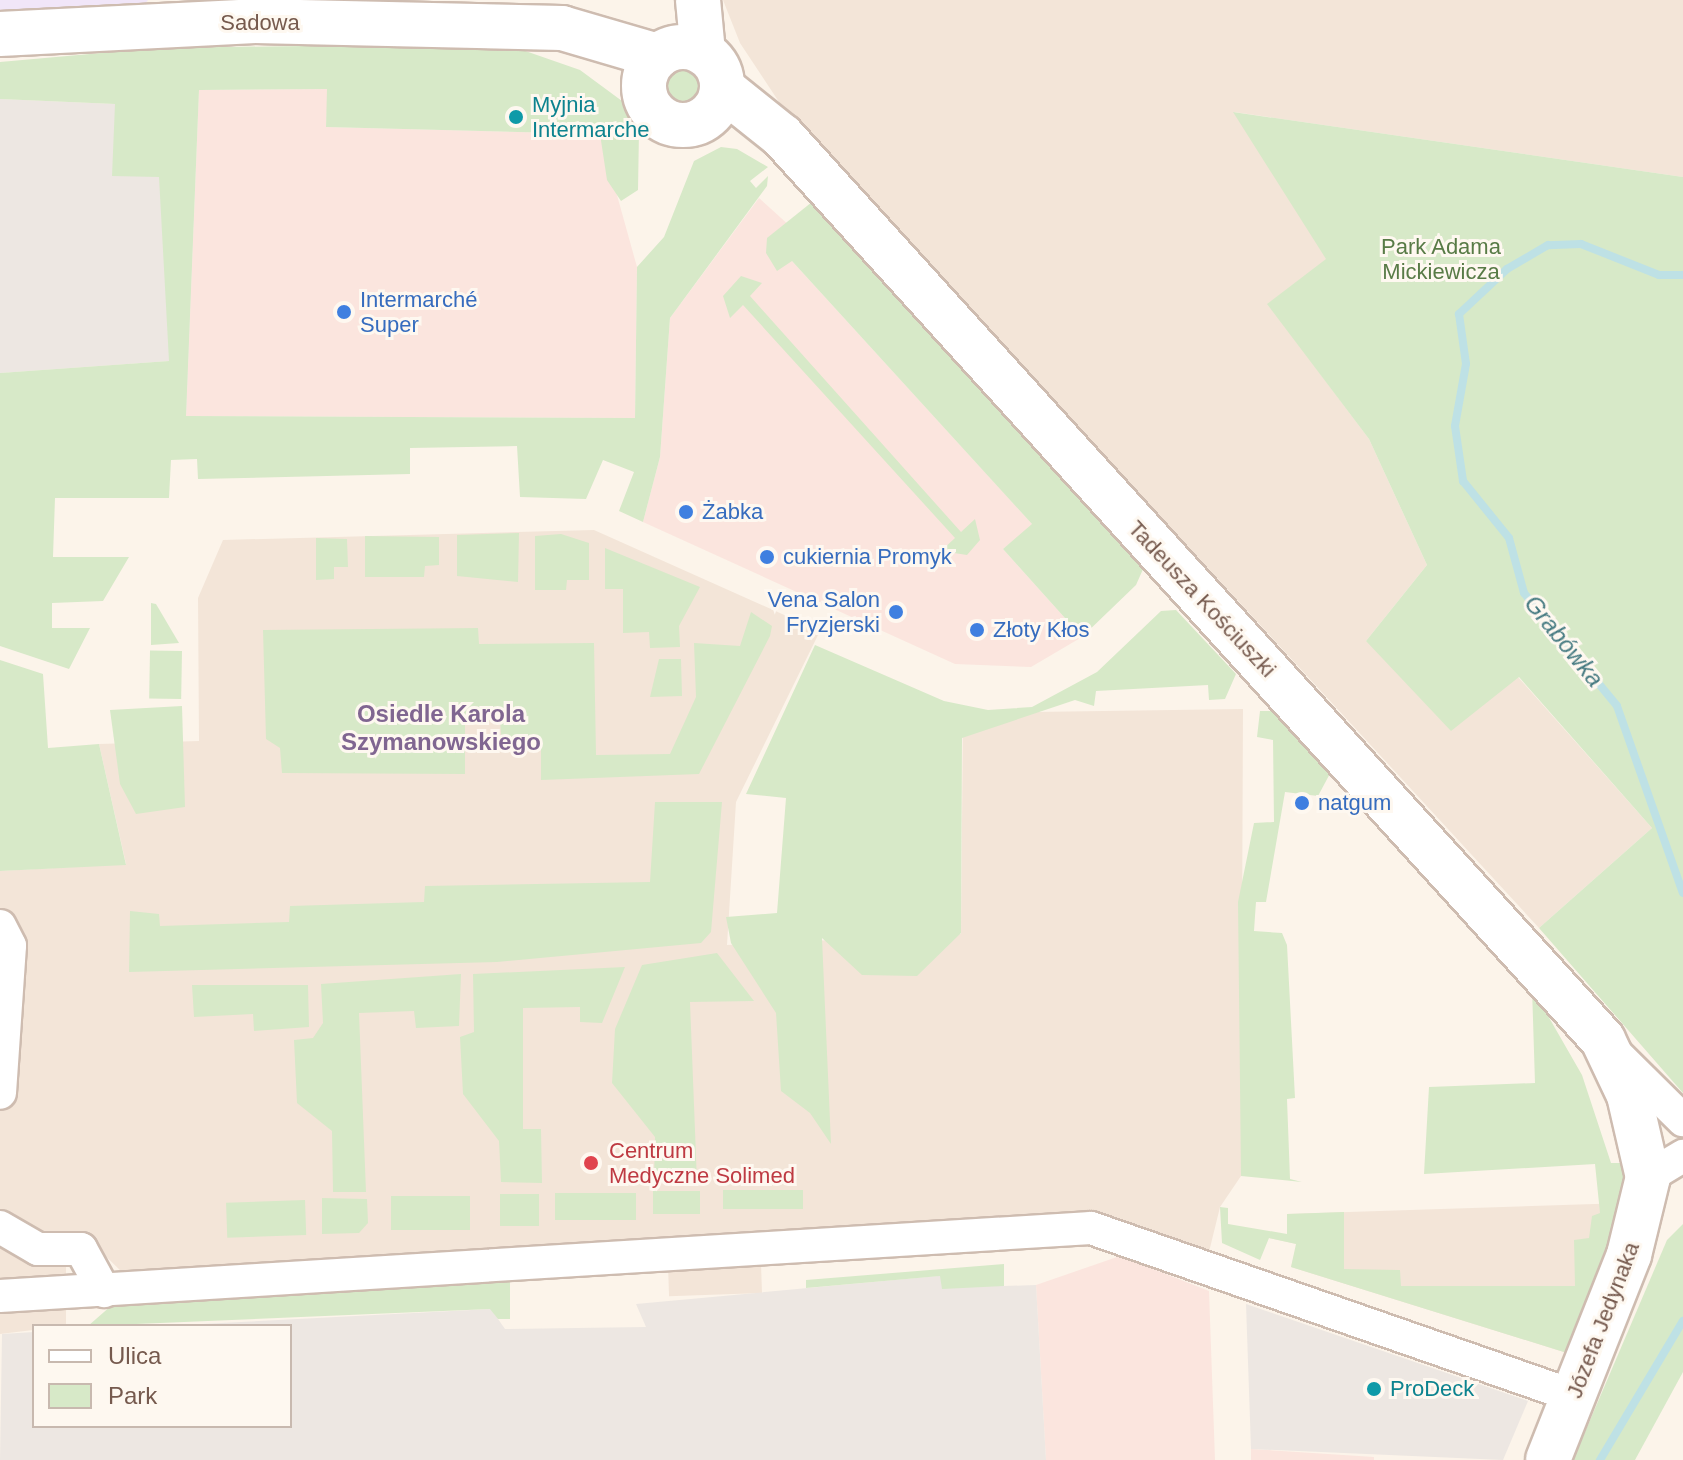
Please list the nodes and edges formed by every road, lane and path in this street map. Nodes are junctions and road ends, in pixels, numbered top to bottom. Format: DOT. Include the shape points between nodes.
graph roads {
  1 [pos="675,0"];
  2 [pos="698,0"];
  3 [pos="0,34"];
  4 [pos="682,77"];
  5 [pos="0,926"];
  6 [pos="1603,1040"];
  7 [pos="0,1093"];
  8 [pos="1683,1120"];
  9 [pos="1671,1172"];
  10 [pos="0,1227"];
  11 [pos="104,1291"];
  12 [pos="0,1296"];
  13 [pos="1574,1396"];
  14 [pos="1548,1460"];
  1 -- 4 [label="street"];
  2 -- 4 [label="street"];
  3 -- 4 [label="street, Sadowa" via="255,21 519,28"];
  4 -- 6 [label="street, Tadeusza Kościuszki" via="761,116"];
  5 -- 7 [label="street" via="10,946"];
  6 -- 8 [label="street, Tadeusza Kościuszki"];
  6 -- 9 [label="street, Tadeusza Kościuszki"];
  9 -- 13 [label="street, Józefa Jedynaka" via="1641,1221"];
  10 -- 11 [label="street" via="38,1249 81,1249"];
  11 -- 12 [label="street"];
  11 -- 13 [label="street" via="1091,1228"];
  13 -- 14 [label="street, Józefa Jedynaka"];
}
